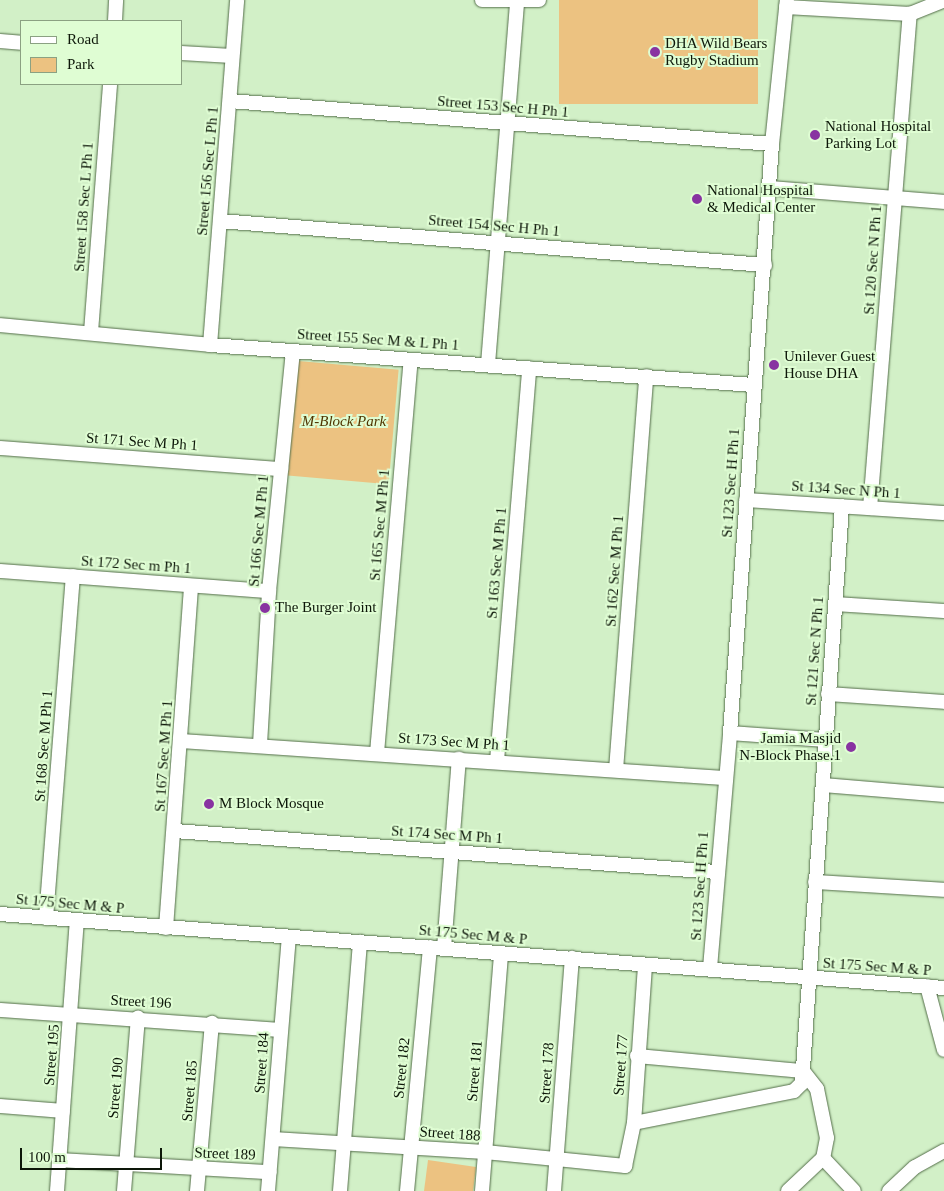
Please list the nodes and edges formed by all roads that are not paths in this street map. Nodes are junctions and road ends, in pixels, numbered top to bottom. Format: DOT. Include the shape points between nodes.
graph roads {
  1 [pos="116,0"];
  2 [pos="237,0"];
  3 [pos="482,0"];
  4 [pos="539,0"];
  5 [pos="944,0"];
  6 [pos="508,1"];
  7 [pos="787,3"];
  8 [pos="928,4"];
  9 [pos="855,5"];
  10 [pos="910,14"];
  11 [pos="115,20"];
  12 [pos="0,41"];
  13 [pos="20,42"];
  14 [pos="182,53"];
  15 [pos="232,56"];
  16 [pos="110,85"];
  17 [pos="230,101"];
  18 [pos="506,124"];
  19 [pos="772,144"];
  20 [pos="771,188"];
  21 [pos="894,197"];
  22 [pos="944,202"];
  23 [pos="220,221"];
  24 [pos="496,242"];
  25 [pos="765,265"];
  26 [pos="0,325"];
  27 [pos="91,332"];
  28 [pos="210,345"];
  29 [pos="292,351"];
  30 [pos="411,360"];
  31 [pos="488,364"];
  32 [pos="529,368"];
  33 [pos="646,376"];
  34 [pos="754,385"];
  35 [pos="0,448"];
  36 [pos="281,469"];
  37 [pos="746,500"];
  38 [pos="842,506"];
  39 [pos="870,508"];
  40 [pos="944,512"];
  41 [pos="0,571"];
  42 [pos="73,576"];
  43 [pos="191,586"];
  44 [pos="269,591"];
  45 [pos="835,604"];
  46 [pos="944,611"];
  47 [pos="828,694"];
  48 [pos="944,702"];
  49 [pos="730,733"];
  50 [pos="826,740"];
  51 [pos="181,741"];
  52 [pos="260,744"];
  53 [pos="377,753"];
  54 [pos="459,759"];
  55 [pos="497,762"];
  56 [pos="616,770"];
  57 [pos="724,778"];
  58 [pos="824,786"];
  59 [pos="944,795"];
  60 [pos="175,831"];
  61 [pos="451,852"];
  62 [pos="716,872"];
  63 [pos="815,882"];
  64 [pos="944,890"];
  65 [pos="0,914"];
  66 [pos="46,918"];
  67 [pos="76,921"];
  68 [pos="166,928"];
  69 [pos="289,938"];
  70 [pos="360,942"];
  71 [pos="437,948"];
  72 [pos="501,954"];
  73 [pos="572,958"];
  74 [pos="646,966"];
  75 [pos="710,968"];
  76 [pos="810,978"];
  77 [pos="927,986"];
  78 [pos="944,988"];
  79 [pos="0,1010"];
  80 [pos="72,1014"];
  81 [pos="138,1018"];
  82 [pos="212,1023"];
  83 [pos="280,1030"];
  84 [pos="944,1050"];
  85 [pos="636,1056"];
  86 [pos="804,1071"];
  87 [pos="0,1106"];
  88 [pos="63,1111"];
  89 [pos="634,1123"];
  90 [pos="273,1139"];
  91 [pos="344,1143"];
  92 [pos="410,1148"];
  93 [pos="944,1151"];
  94 [pos="485,1152"];
  95 [pos="823,1158"];
  96 [pos="59,1160"];
  97 [pos="558,1160"];
  98 [pos="126,1164"];
  99 [pos="625,1166"];
  100 [pos="199,1170"];
  101 [pos="270,1172"];
  102 [pos="56,1191"];
  103 [pos="124,1191"];
  104 [pos="197,1191"];
  105 [pos="268,1191"];
  106 [pos="340,1191"];
  107 [pos="407,1191"];
  108 [pos="482,1191"];
  109 [pos="554,1191"];
  110 [pos="788,1191"];
  111 [pos="854,1191"];
  112 [pos="890,1191"];
  1 -- 11 [label="street"];
  2 -- 15 [label="street, Street 156 Sec L Ph 1"];
  3 -- 6 [label="street"];
  4 -- 6 [label="street"];
  5 -- 8 [label="street"];
  6 -- 18 [label="street"];
  7 -- 9 [label="street"];
  7 -- 19 [label="street, St 123 Sec H Ph 1"];
  8 -- 10 [label="street"];
  9 -- 10 [label="street"];
  10 -- 21 [label="street, St 120 Sec N Ph 1"];
  12 -- 13 [label="street"];
  14 -- 15 [label="street"];
  15 -- 17 [label="street, Street 156 Sec L Ph 1"];
  16 -- 27 [label="street, Street 158 Sec L Ph 1"];
  17 -- 18 [label="street, Street 153 Sec H Ph 1"];
  17 -- 23 [label="street, Street 156 Sec L Ph 1"];
  18 -- 19 [label="street, Street 153 Sec H Ph 1"];
  18 -- 24 [label="street"];
  19 -- 20 [label="street, St 123 Sec H Ph 1"];
  20 -- 21 [label="street"];
  20 -- 25 [label="street, St 123 Sec H Ph 1"];
  21 -- 22 [label="street"];
  21 -- 39 [label="street, St 120 Sec N Ph 1"];
  23 -- 24 [label="street, Street 154 Sec H Ph 1"];
  23 -- 28 [label="street, Street 156 Sec L Ph 1"];
  24 -- 25 [label="street, Street 154 Sec H Ph 1"];
  24 -- 31 [label="street"];
  25 -- 34 [label="street, St 123 Sec H Ph 1"];
  26 -- 27 [label="street, Street 155 Sec M & L Ph 1"];
  27 -- 28 [label="street, Street 155 Sec M & L Ph 1"];
  28 -- 29 [label="street, Street 155 Sec M & L Ph 1"];
  29 -- 30 [label="street, Street 155 Sec M & L Ph 1"];
  29 -- 36 [label="street, St 166 Sec M Ph 1"];
  30 -- 31 [label="street, Street 155 Sec M & L Ph 1"];
  30 -- 53 [label="street, St 165 Sec M Ph 1"];
  31 -- 32 [label="street, Street 155 Sec M & L Ph 1"];
  32 -- 33 [label="street, Street 155 Sec M & L Ph 1"];
  32 -- 55 [label="street, St 163 Sec M Ph 1"];
  33 -- 34 [label="street, Street 155 Sec M & L Ph 1"];
  33 -- 56 [label="street, St 162 Sec M Ph 1"];
  34 -- 37 [label="street, St 123 Sec H Ph 1"];
  35 -- 36 [label="street, St 171 Sec M Ph 1"];
  36 -- 44 [label="street, St 166 Sec M Ph 1"];
  37 -- 38 [label="street, St 134 Sec N Ph 1"];
  37 -- 49 [label="street, St 123 Sec H Ph 1"];
  38 -- 39 [label="street, St 134 Sec N Ph 1"];
  38 -- 45 [label="street, St 121 Sec N Ph 1"];
  39 -- 40 [label="street, St 134 Sec N Ph 1"];
  41 -- 42 [label="street, St 172 Sec m Ph 1"];
  42 -- 43 [label="street, St 172 Sec m Ph 1"];
  42 -- 66 [label="street, St 168 Sec M Ph 1"];
  43 -- 44 [label="street, St 172 Sec m Ph 1"];
  43 -- 51 [label="street, St 167 Sec M Ph 1"];
  44 -- 52 [label="street, St 166 Sec M Ph 1"];
  45 -- 46 [label="street"];
  45 -- 47 [label="street, St 121 Sec N Ph 1"];
  47 -- 48 [label="street"];
  47 -- 50 [label="street, St 121 Sec N Ph 1"];
  49 -- 50 [label="street"];
  49 -- 57 [label="street, St 123 Sec H Ph 1"];
  50 -- 58 [label="street, St 121 Sec N Ph 1"];
  51 -- 52 [label="street, St 173 Sec M Ph 1"];
  51 -- 60 [label="street, St 167 Sec M Ph 1"];
  52 -- 53 [label="street, St 173 Sec M Ph 1"];
  53 -- 54 [label="street, St 173 Sec M Ph 1"];
  54 -- 55 [label="street, St 173 Sec M Ph 1"];
  54 -- 61 [label="street, Street 182"];
  55 -- 56 [label="street, St 173 Sec M Ph 1"];
  56 -- 57 [label="street, St 173 Sec M Ph 1"];
  57 -- 62 [label="street, St 123 Sec H Ph 1"];
  58 -- 59 [label="street"];
  58 -- 63 [label="street, St 121 Sec N Ph 1"];
  60 -- 61 [label="street, St 174 Sec M Ph 1"];
  60 -- 68 [label="street, St 167 Sec M Ph 1"];
  61 -- 62 [label="street, St 174 Sec M Ph 1"];
  61 -- 71 [label="street, Street 182"];
  62 -- 75 [label="street, St 123 Sec H Ph 1"];
  63 -- 64 [label="street"];
  63 -- 76 [label="street, St 121 Sec N Ph 1"];
  65 -- 66 [label="street, St 175 Sec M & P"];
  66 -- 67 [label="street, St 175 Sec M & P"];
  67 -- 68 [label="street, St 175 Sec M & P"];
  67 -- 80 [label="street, Street 195"];
  68 -- 69 [label="street, St 175 Sec M & P"];
  69 -- 70 [label="street, St 175 Sec M & P"];
  69 -- 83 [label="street, Street 184"];
  70 -- 71 [label="street, St 175 Sec M & P"];
  70 -- 91 [label="street"];
  71 -- 72 [label="street, St 175 Sec M & P"];
  71 -- 92 [label="street, Street 182"];
  72 -- 73 [label="street, St 175 Sec M & P"];
  72 -- 94 [label="street, Street 181"];
  73 -- 74 [label="street, St 175 Sec M & P"];
  73 -- 97 [label="street, Street 178"];
  74 -- 75 [label="street, St 175 Sec M & P"];
  74 -- 85 [label="street, Street 177"];
  75 -- 76 [label="street, St 175 Sec M & P"];
  76 -- 77 [label="street, St 175 Sec M & P"];
  76 -- 86 [label="street, St 121 Sec N Ph 1"];
  77 -- 78 [label="street, St 175 Sec M & P"];
  77 -- 84 [label="street"];
  79 -- 80 [label="street, Street 196"];
  80 -- 81 [label="street, Street 196"];
  80 -- 88 [label="street, Street 195"];
  81 -- 82 [label="street, Street 196"];
  81 -- 98 [label="street, Street 190"];
  82 -- 83 [label="street, Street 196"];
  82 -- 100 [label="street, Street 185"];
  83 -- 90 [label="street, Street 184"];
  85 -- 86 [label="street"];
  85 -- 89 [label="street, Street 177"];
  86 -- 89 [label="street" via="802,1083 794,1091"];
  86 -- 95 [label="street" via="817,1089 824,1110 827,1138"];
  87 -- 88 [label="street"];
  88 -- 96 [label="street, Street 195"];
  89 -- 99 [label="street, Street 177"];
  90 -- 91 [label="street, Street 188"];
  90 -- 101 [label="street, Street 184"];
  91 -- 92 [label="street, Street 188"];
  91 -- 106 [label="street"];
  92 -- 94 [label="street, Street 188"];
  92 -- 107 [label="street, Street 182"];
  93 -- 112 [label="street" via="915,1168"];
  94 -- 97 [label="street, Street 188"];
  94 -- 108 [label="street, Street 181"];
  95 -- 110 [label="street"];
  95 -- 111 [label="street"];
  96 -- 98 [label="street, Street 189"];
  96 -- 102 [label="street, Street 195"];
  97 -- 99 [label="street, Street 188"];
  97 -- 109 [label="street, Street 178"];
  98 -- 100 [label="street, Street 189"];
  98 -- 103 [label="street, Street 190"];
  100 -- 101 [label="street, Street 189"];
  100 -- 104 [label="street, Street 185"];
  101 -- 105 [label="street, Street 184"];
}
